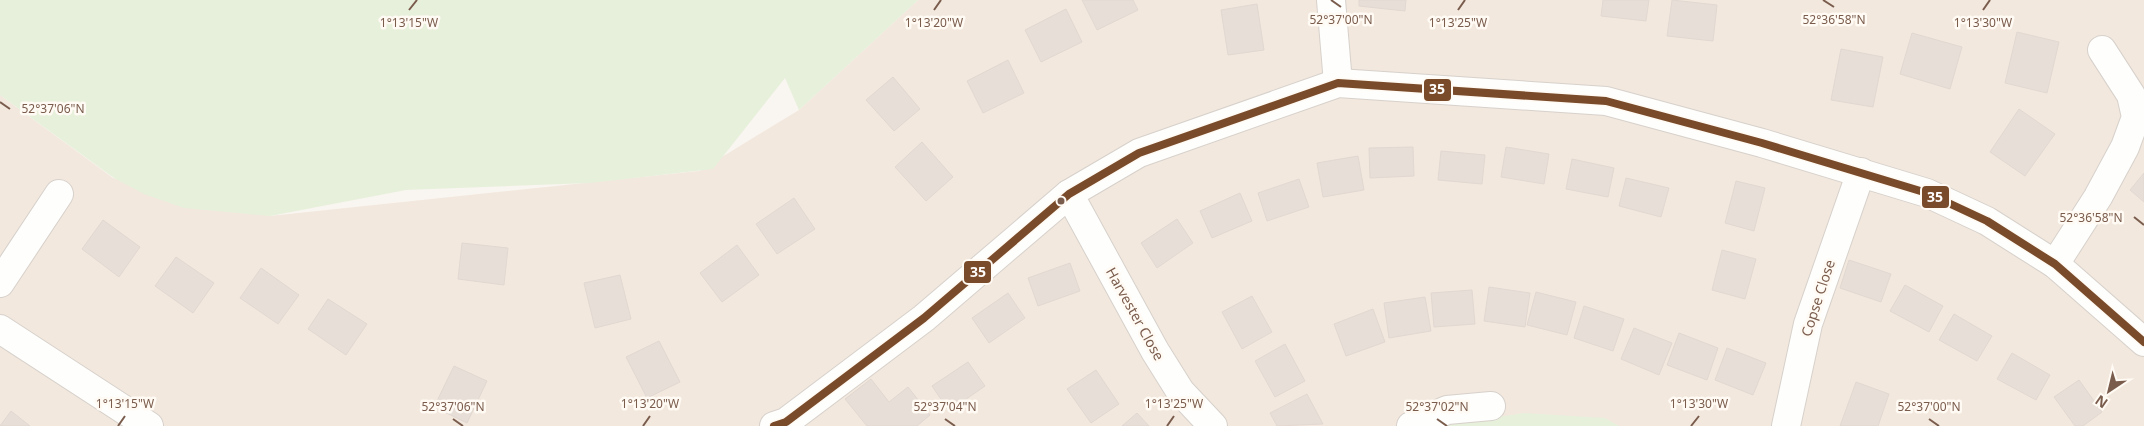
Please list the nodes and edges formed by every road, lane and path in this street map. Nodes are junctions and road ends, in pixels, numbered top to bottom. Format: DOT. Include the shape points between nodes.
graph roads {
  1 [pos="1331,0"];
  2 [pos="2102,50"];
  3 [pos="1338,83"];
  4 [pos="1862,172"];
  5 [pos="59,194"];
  6 [pos="1069,194"];
  7 [pos="2055,264"];
  8 [pos="0,283"];
  9 [pos="0,329"];
  10 [pos="2144,342"];
  11 [pos="1492,406"];
  12 [pos="150,426"];
  13 [pos="774,426"];
  14 [pos="1213,426"];
  15 [pos="1411,426"];
  16 [pos="1786,426"];
  1 -- 3 [label="street"];
  2 -- 7 [label="street" via="2131,95 2136,117 2125,147 2107,180"];
  3 -- 4 [label="street" via="1606,101"];
  3 -- 6 [label="street" via="1139,153"];
  4 -- 7 [label="street" via="1927,193 1987,221"];
  4 -- 16 [label="street, Copse Close" via="1808,324"];
  5 -- 8 [label="street"];
  6 -- 13 [label="street" via="924,318 786,422"];
  6 -- 14 [label="street, Harvester Close" via="1155,352 1180,390"];
  7 -- 10 [label="street"];
  9 -- 12 [label="street"];
  11 -- 15 [label="street" via="1447,410"];
}
